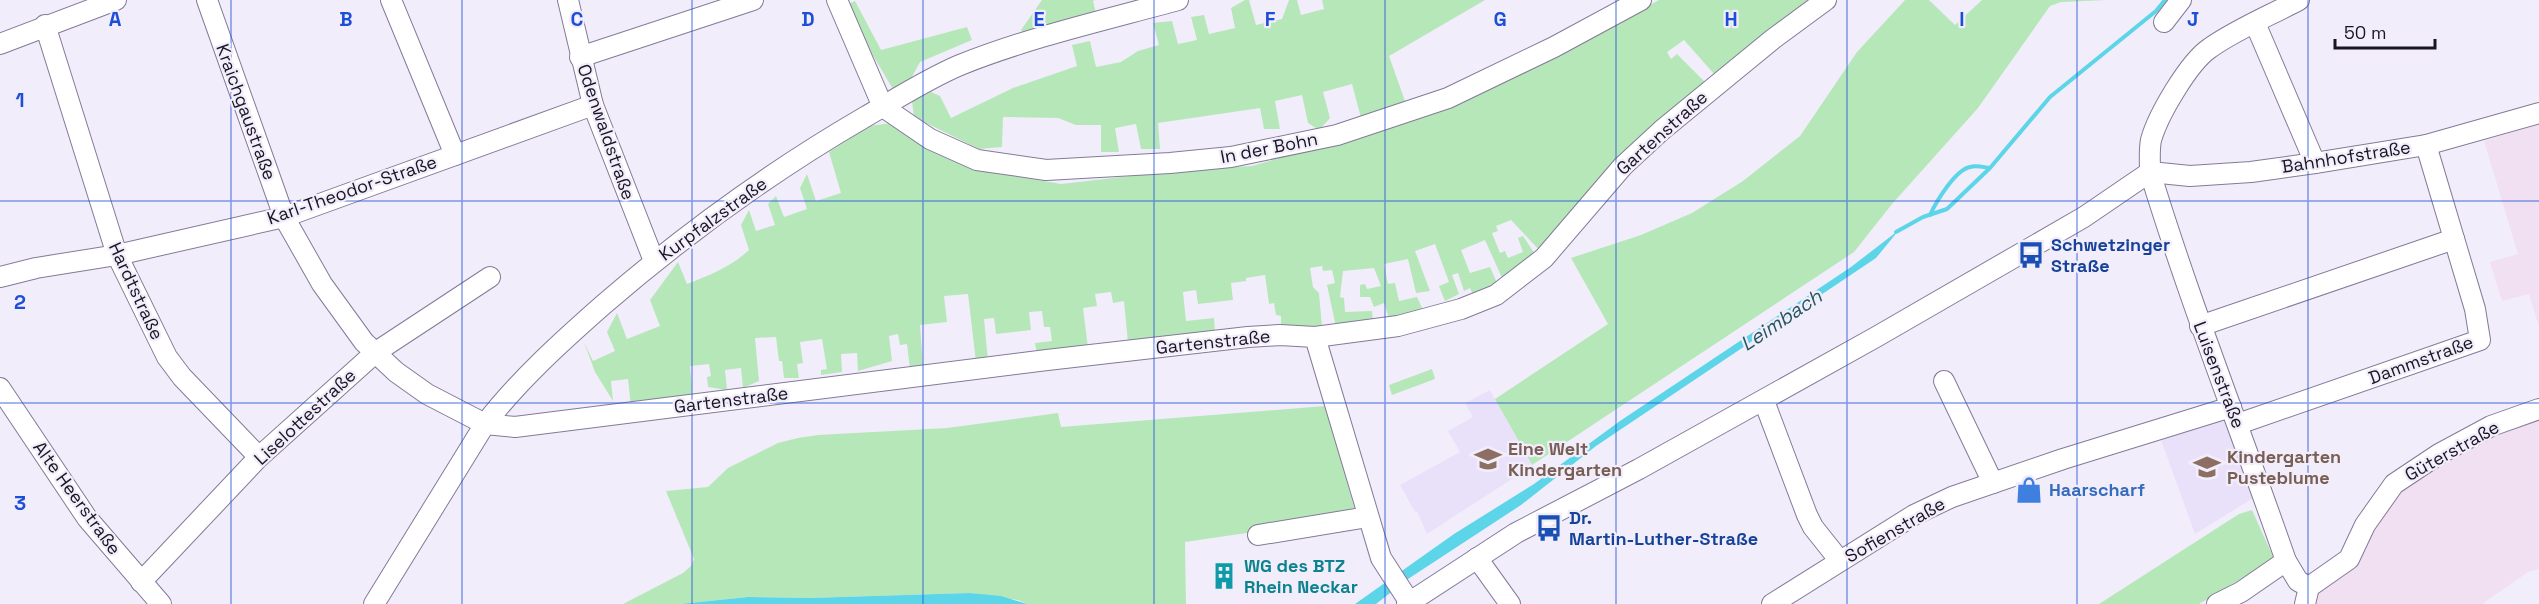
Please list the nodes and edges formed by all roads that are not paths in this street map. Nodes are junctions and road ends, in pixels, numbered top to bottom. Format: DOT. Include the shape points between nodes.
graph roads {
  1 [pos="116,0"];
  2 [pos="207,0"];
  3 [pos="391,0"];
  4 [pos="567,0"];
  5 [pos="753,0"];
  6 [pos="837,0"];
  7 [pos="1178,0"];
  8 [pos="1641,0"];
  9 [pos="1826,0"];
  10 [pos="2181,0"];
  11 [pos="2299,0"];
  12 [pos="2164,22"];
  13 [pos="2255,23"];
  14 [pos="45,25"];
  15 [pos="0,44"];
  16 [pos="580,57"];
  17 [pos="593,105"];
  18 [pos="883,107"];
  19 [pos="2539,113"];
  20 [pos="2426,145"];
  21 [pos="455,155"];
  22 [pos="2315,163"];
  23 [pos="2150,172"];
  24 [pos="284,217"];
  25 [pos="2454,239"];
  26 [pos="117,255"];
  27 [pos="654,261"];
  28 [pos="490,277"];
  29 [pos="0,278"];
  30 [pos="2200,326"];
  31 [pos="1315,337"];
  32 [pos="376,352"];
  33 [pos="1944,381"];
  34 [pos="2,397"];
  35 [pos="1764,401"];
  36 [pos="2539,409"];
  37 [pos="2235,416"];
  38 [pos="485,424"];
  39 [pos="259,457"];
  40 [pos="1993,483"];
  41 [pos="1368,517"];
  42 [pos="1258,535"];
  43 [pos="1477,558"];
  44 [pos="1840,561"];
  45 [pos="2286,561"];
  46 [pos="141,582"];
  47 [pos="2307,596"];
  48 [pos="1406,598"];
  49 [pos="161,604"];
  50 [pos="374,604"];
  51 [pos="1510,604"];
  52 [pos="1772,604"];
  53 [pos="2217,604"];
  1 -- 14 [label="street"];
  2 -- 24 [label="street, Kraichgaustraße"];
  3 -- 21 [label="street"];
  4 -- 16 [label="street, Odenwaldstraße"];
  5 -- 16 [label="street"];
  6 -- 18 [label="street"];
  7 -- 18 [label="street, Kurpfalzstraße" via="994,52 958,66"];
  8 -- 18 [label="street, In der Bohn" via="1448,98 1337,135 1231,157 1057,169 977,160 930,139"];
  9 -- 31 [label="street, Gartenstraße" via="1662,130 1623,166 1544,258 1496,295 1398,326"];
  10 -- 12 [label="street"];
  11 -- 13 [label="street"];
  13 -- 22 [label="street"];
  13 -- 23 [label="street" via="2194,61 2154,132"];
  14 -- 15 [label="street"];
  14 -- 26 [label="street, Hardtstraße"];
  16 -- 17 [label="street, Odenwaldstraße"];
  17 -- 21 [label="street, Karl-Theodor-Straße"];
  17 -- 27 [label="street, Odenwaldstraße"];
  18 -- 27 [label="street, Kurpfalzstraße" via="810,149"];
  19 -- 20 [label="street, Bahnhofstraße"];
  20 -- 22 [label="street, Bahnhofstraße"];
  20 -- 25 [label="street, Dammstraße"];
  21 -- 24 [label="street, Karl-Theodor-Straße"];
  22 -- 23 [label="street, Bahnhofstraße" via="2190,176"];
  23 -- 30 [label="street, Luisenstraße"];
  23 -- 35 [label="street" via="2084,217"];
  24 -- 26 [label="street, Karl-Theodor-Straße"];
  24 -- 32 [label="street, Kraichgaustraße" via="322,284 364,342"];
  25 -- 30 [label="street"];
  25 -- 37 [label="street, Dammstraße" via="2480,340"];
  26 -- 29 [label="street, Karl-Theodor-Straße"];
  26 -- 39 [label="street, Hardtstraße" via="167,357"];
  27 -- 38 [label="street, Kurpfalzstraße" via="560,343"];
  28 -- 32 [label="street, Liselottestraße"];
  30 -- 37 [label="street, Luisenstraße"];
  31 -- 38 [label="street, Gartenstraße" via="1248,337 515,427"];
  31 -- 41 [label="street"];
  32 -- 38 [label="street, Kraichgaustraße" via="427,394"];
  32 -- 39 [label="street, Liselottestraße"];
  33 -- 40 [label="street"];
  34 -- 46 [label="street, Alte Heerstraße" via="87,518"];
  35 -- 43 [label="street" via="1516,533"];
  35 -- 44 [label="street" via="1807,515"];
  36 -- 47 [label="street, Güterstraße" via="2491,426 2394,484 2365,525 2349,559"];
  37 -- 40 [label="street, Sofienstraße"];
  37 -- 45 [label="street, Luisenstraße"];
  38 -- 50 [label="street, Kurpfalzstraße"];
  39 -- 46 [label="street, Liselottestraße"];
  40 -- 44 [label="street, Sofienstraße" via="1914,515"];
  41 -- 42 [label="street"];
  41 -- 48 [label="street" via="1386,568"];
  43 -- 48 [label="street"];
  43 -- 51 [label="street"];
  44 -- 52 [label="street, Sofienstraße"];
  45 -- 47 [label="street, Luisenstraße"];
  45 -- 53 [label="street"];
  46 -- 49 [label="street, Alte Heerstraße"];
}
